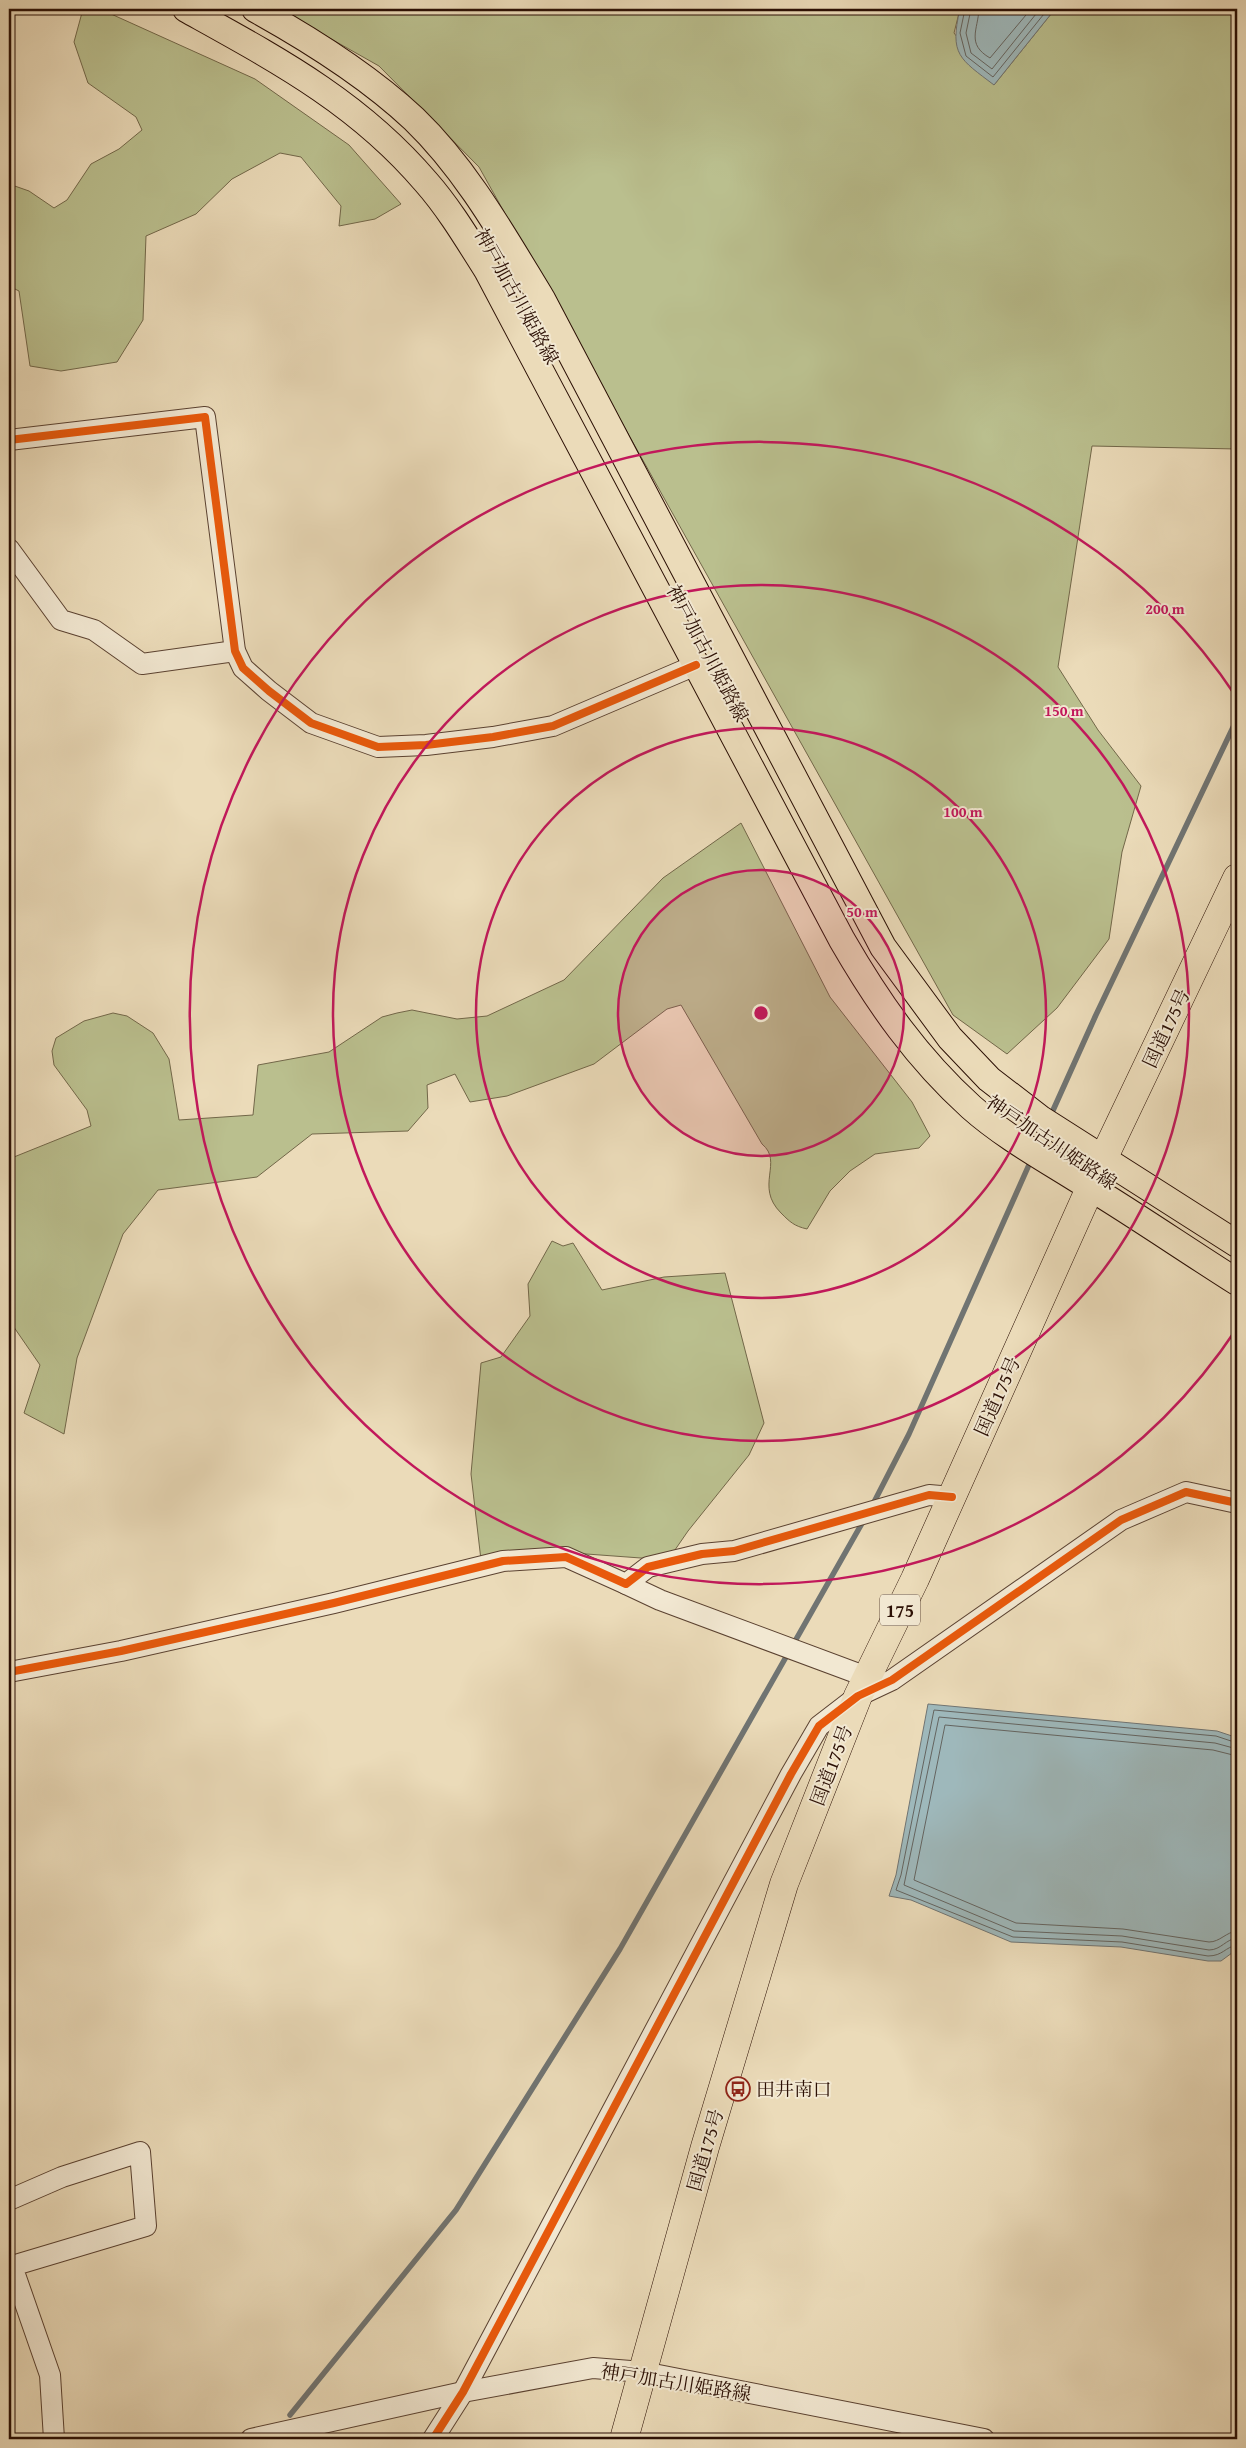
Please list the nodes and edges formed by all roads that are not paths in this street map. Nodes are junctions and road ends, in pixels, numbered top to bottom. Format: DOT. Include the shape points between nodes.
graph roads {
  1 [pos="186,9"];
  2 [pos="255,9"];
  3 [pos="9,440"];
  4 [pos="9,549"];
  5 [pos="235,651"];
  6 [pos="696,666"];
  7 [pos="1237,878"];
  8 [pos="1104,1157"];
  9 [pos="1091,1188"];
  10 [pos="1237,1244"];
  11 [pos="1237,1282"];
  12 [pos="952,1497"];
  13 [pos="1237,1503"];
  14 [pos="626,1584"];
  15 [pos="9,1672"];
  16 [pos="863,1686"];
  17 [pos="9,2200"];
  18 [pos="643,2372"];
  19 [pos="463,2392"];
  20 [pos="54,2439"];
  21 [pos="251,2439"];
  22 [pos="434,2439"];
  23 [pos="624,2439"];
  24 [pos="984,2439"];
  1 -- 6 [label="main road, 神戸加古川姫路線" via="308,78 351,110 427,182 487,270"];
  2 -- 8 [label="main road, 神戸加古川姫路線" via="299,33 356,72 414,119 459,172 491,216 542,299 883,947 950,1038 989,1079 1041,1118"];
  3 -- 5 [label="street" via="205,418"];
  4 -- 5 [label="street" via="61,620 94,630 142,664"];
  5 -- 6 [label="street" via="243,668 269,692 311,722 378,747 446,743 554,726"];
  6 -- 9 [label="main road, 神戸加古川姫路線" via="842,940 898,1029 972,1108 1029,1150"];
  7 -- 8 [label="highway, 国道175号 / 175"];
  8 -- 9 [label="highway, 国道175号 / 175"];
  8 -- 10 [label="main road, 神戸加古川姫路線"];
  9 -- 11 [label="main road, 神戸加古川姫路線"];
  9 -- 12 [label="highway, 国道175号 / 175"];
  12 -- 14 [label="street" via="929,1495 734,1552 702,1554 648,1567"];
  12 -- 16 [label="highway, 国道175号 / 175"];
  13 -- 16 [label="street" via="1186,1492 1121,1520 892,1680"];
  14 -- 15 [label="street" via="566,1557 503,1561 121,1651"];
  14 -- 16 [label="street"];
  16 -- 18 [label="highway, 国道175号 / 175" via="784,1884 704,2147"];
  16 -- 19 [label="street" via="819,1726 791,1774"];
  17 -- 20 [label="street" via="62,2177 140,2152 146,2226 12,2266 50,2375"];
  18 -- 19 [label="street, 神戸加古川姫路線" via="593,2368"];
  18 -- 23 [label="highway, 国道175号 / 175"];
  18 -- 24 [label="street, 神戸加古川姫路線"];
  19 -- 21 [label="street, 神戸加古川姫路線"];
  19 -- 22 [label="street"];
}
